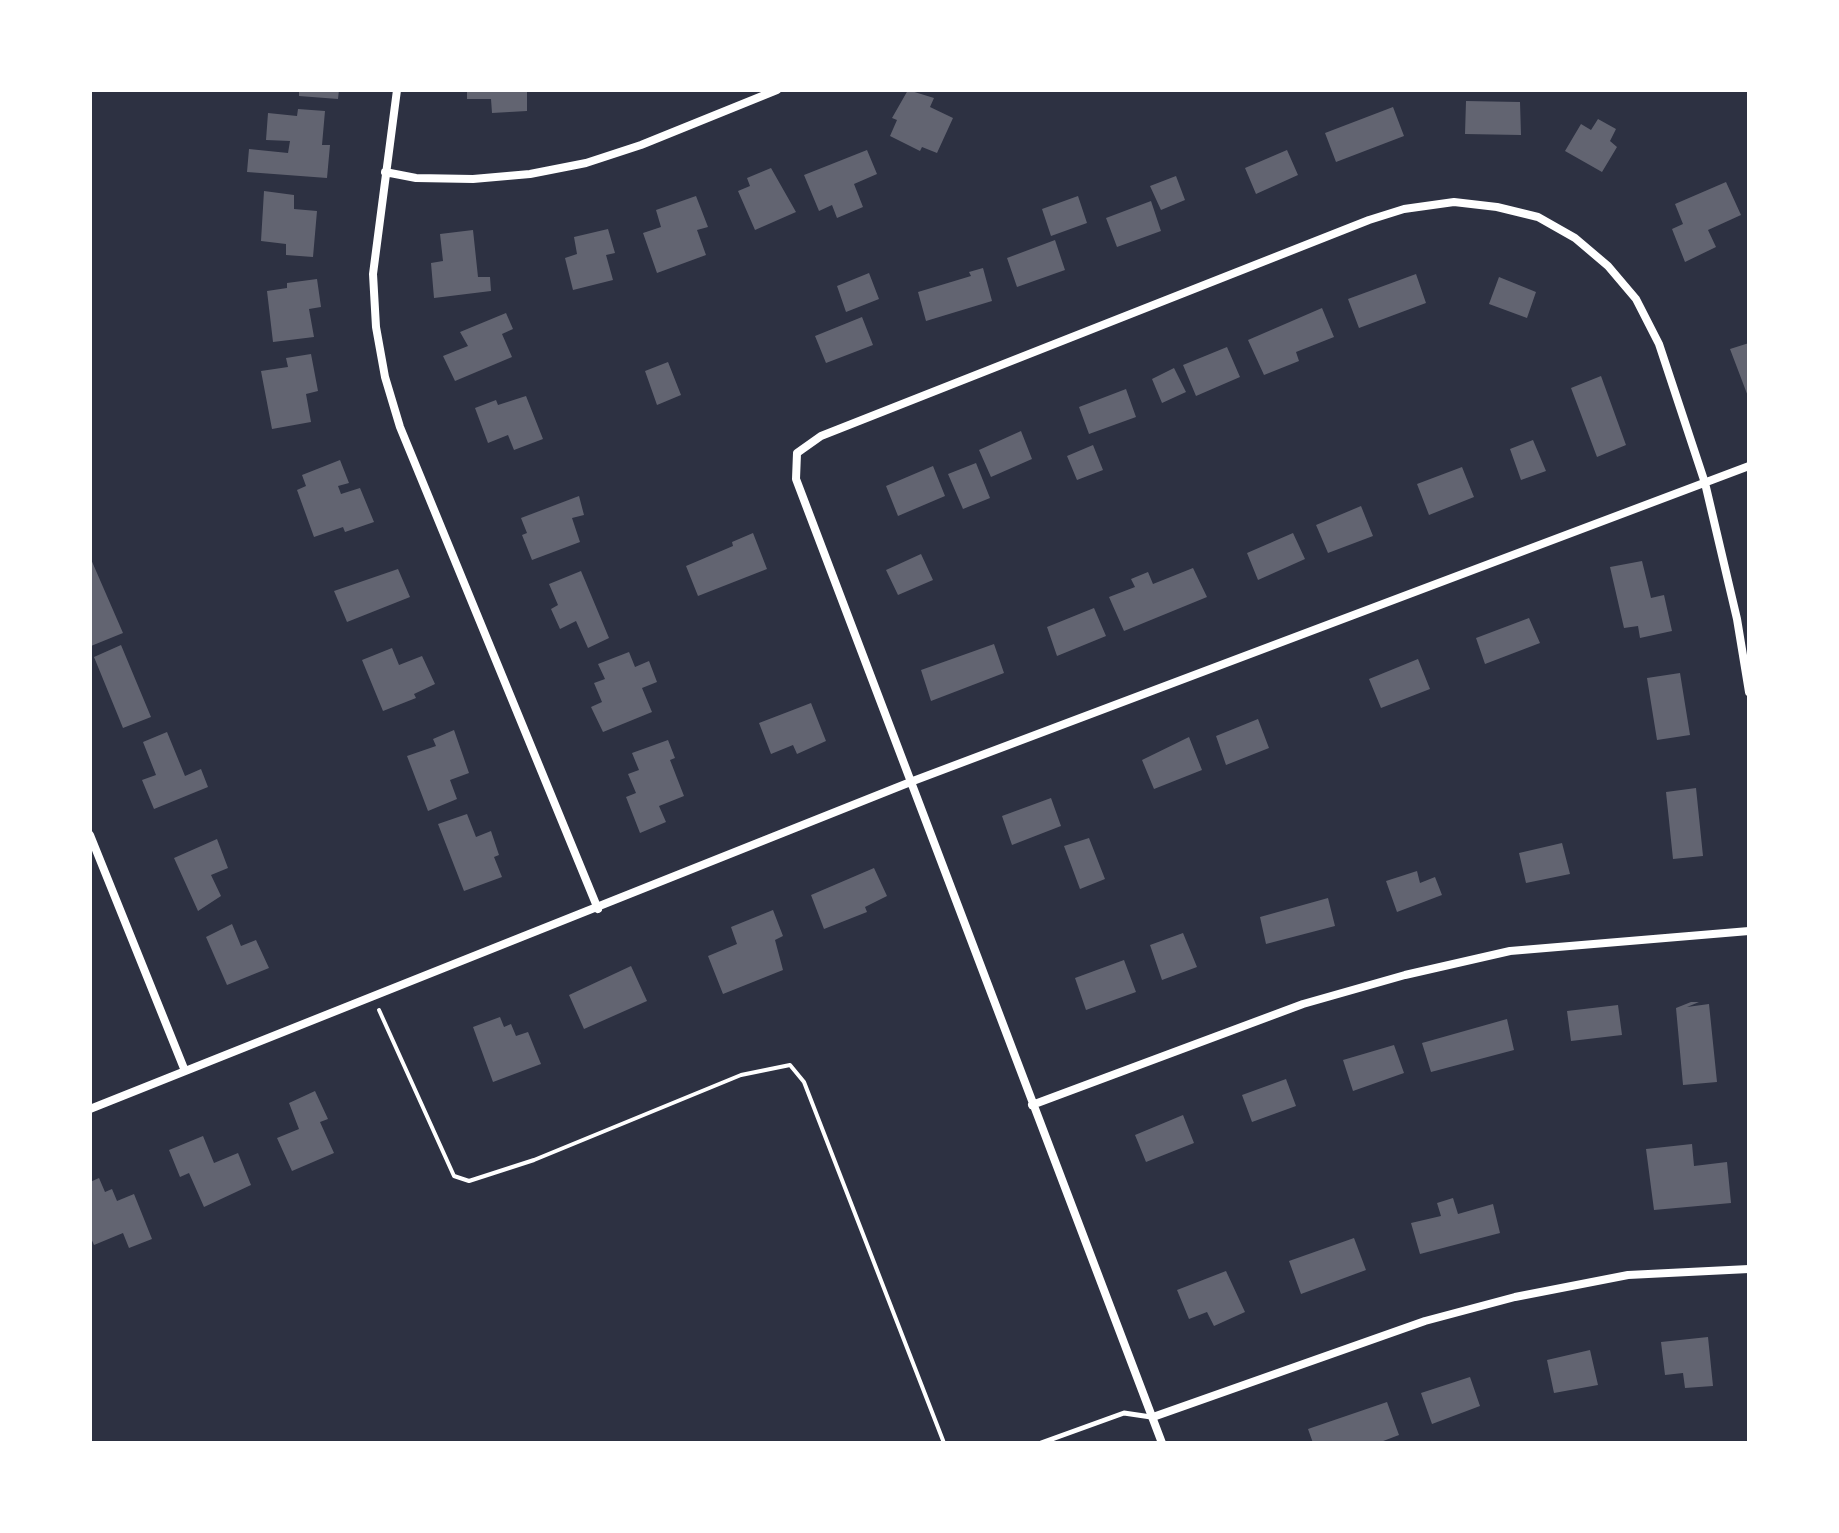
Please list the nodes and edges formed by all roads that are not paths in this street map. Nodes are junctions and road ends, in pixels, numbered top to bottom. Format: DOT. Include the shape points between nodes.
graph roads {
  1 [pos="397,90"];
  2 [pos="777,90"];
  3 [pos="385,172"];
  4 [pos="1749,466"];
  5 [pos="1705,483"];
  6 [pos="1749,692"];
  7 [pos="913,781"];
  8 [pos="90,835"];
  9 [pos="598,909"];
  10 [pos="1749,931"];
  11 [pos="185,1071"];
  12 [pos="1032,1105"];
  13 [pos="90,1109"];
  14 [pos="1749,1269"];
  15 [pos="1153,1417"];
  16 [pos="1041,1443"];
  17 [pos="1162,1443"];
  1 -- 3 [label="street"];
  2 -- 3 [label="street" via="586,163 473,179"];
  3 -- 9 [label="street" via="373,274 385,377 400,427"];
  4 -- 5 [label="street"];
  5 -- 6 [label="street"];
  5 -- 7 [label="street"];
  5 -- 7 [label="street" via="1659,344 1636,299 1575,238 1538,217 1454,202 1369,220 821,436 797,453 796,479"];
  7 -- 9 [label="street"];
  7 -- 12 [label="street"];
  8 -- 11 [label="street"];
  9 -- 11 [label="street"];
  10 -- 12 [label="street" via="1510,951 1405,975 1303,1004"];
  11 -- 13 [label="street"];
  12 -- 15 [label="street"];
  14 -- 15 [label="street" via="1628,1275 1515,1297 1425,1321"];
  15 -- 16 [label="lane" via="1124,1413"];
  15 -- 17 [label="street"];
}
